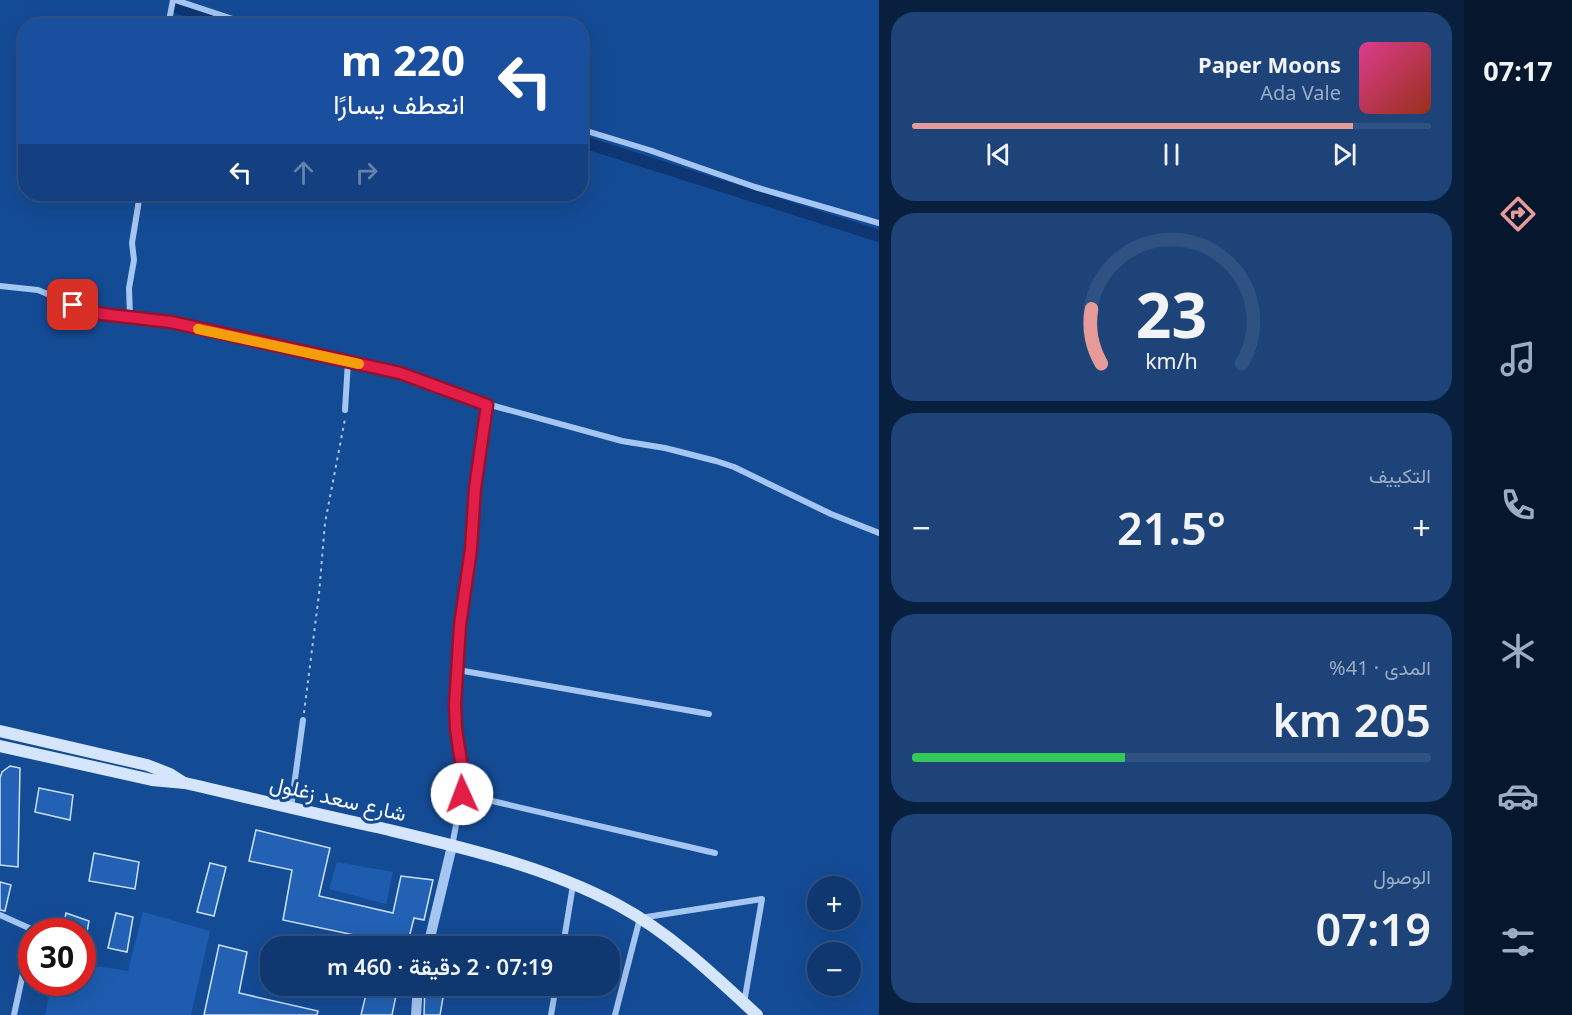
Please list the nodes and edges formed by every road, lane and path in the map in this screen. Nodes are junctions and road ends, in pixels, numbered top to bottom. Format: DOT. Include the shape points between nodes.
graph roads {
  1 [pos="174,0"];
  2 [pos="170,18"];
  3 [pos="229,18"];
  4 [pos="588,131"];
  5 [pos="139,201"];
  6 [pos="879,223"];
  7 [pos="0,286"];
  8 [pos="130,316"];
  9 [pos="348,362"];
  10 [pos="487,405"];
  11 [pos="345,410"];
  12 [pos="879,533"];
  13 [pos="458,670"];
  14 [pos="709,714"];
  15 [pos="303,720"];
  16 [pos="0,731"];
  17 [pos="0,746"];
  18 [pos="185,783"];
  19 [pos="462,794"];
  20 [pos="291,808"];
  21 [pos="452,846"];
  22 [pos="715,853"];
  23 [pos="573,885"];
  24 [pos="0,915"];
  25 [pos="640,918"];
  26 [pos="430,936"];
  27 [pos="564,936"];
  28 [pos="417,996"];
  29 [pos="554,996"];
  30 [pos="744,1003"];
  31 [pos="14,1015"];
  32 [pos="416,1015"];
  33 [pos="551,1015"];
  34 [pos="615,1015"];
  35 [pos="757,1015"];
  1 -- 2 [label="street"];
  1 -- 3 [label="street"];
  4 -- 6 [label="street" via="755,188"];
  5 -- 8 [label="street" via="132,243"];
  7 -- 8 [label="street" via="38,290 90,312"];
  8 -- 9 [label="street"];
  9 -- 10 [label="street" via="417,378"];
  9 -- 11 [label="street"];
  10 -- 12 [label="street" via="716,461"];
  10 -- 13 [label="street"];
  11 -- 15 [label="path" via="325,523"];
  13 -- 14 [label="street"];
  13 -- 19 [label="street" via="455,705"];
  15 -- 20 [label="street"];
  16 -- 18 [label="main road, شارع سعد زغلول" via="147,765"];
  17 -- 18 [label="main road, شارع سعد زغلول" via="152,780"];
  18 -- 20 [label="main road, شارع سعد زغلول"];
  19 -- 21 [label="street"];
  19 -- 22 [label="street"];
  20 -- 21 [label="main road, شارع سعد زغلول"];
  21 -- 23 [label="main road, شارع سعد زغلول"];
  21 -- 26 [label="street"];
  23 -- 25 [label="main road, شارع سعد زغلول"];
  23 -- 27 [label="street"];
  24 -- 31 [label="street" via="29,928 31,936"];
  25 -- 30 [label="main road, شارع سعد زغلول"];
  25 -- 30 [label="street" via="762,899"];
  25 -- 34 [label="street"];
  28 -- 32 [label="street"];
  29 -- 33 [label="street"];
  30 -- 35 [label="main road, شارع سعد زغلول"];
}
